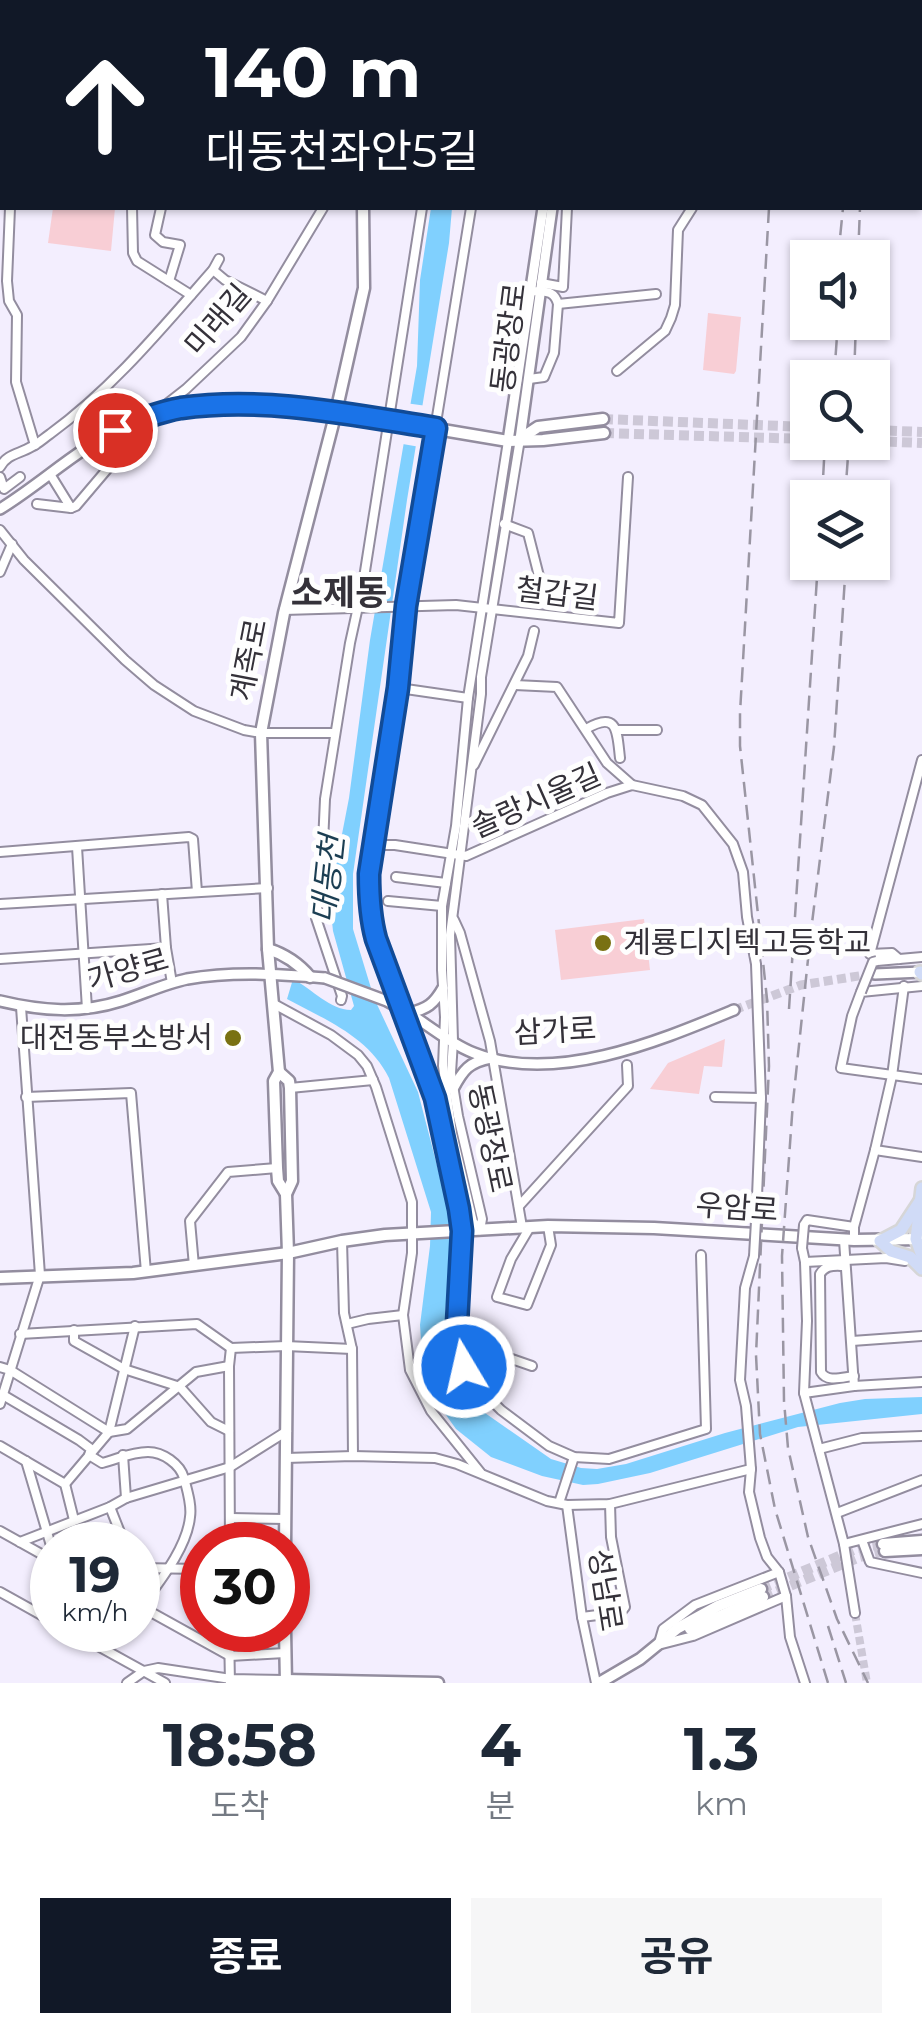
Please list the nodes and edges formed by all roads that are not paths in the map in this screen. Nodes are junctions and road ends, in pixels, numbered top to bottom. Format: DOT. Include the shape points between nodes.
graph roads {
  1 [pos="10,210"];
  2 [pos="132,210"];
  3 [pos="161,210"];
  4 [pos="322,210"];
  5 [pos="362,210"];
  6 [pos="422,210"];
  7 [pos="471,210"];
  8 [pos="543,210"];
  9 [pos="552,210"];
  10 [pos="566,210"];
  11 [pos="691,210"];
  12 [pos="219,259"];
  13 [pos="213,270"];
  14 [pos="168,281"];
  15 [pos="537,288"];
  16 [pos="656,294"];
  17 [pos="191,295"];
  18 [pos="267,301"];
  19 [pos="558,304"];
  20 [pos="617,371"];
  21 [pos="529,379"];
  22 [pos="336,412"];
  23 [pos="154,414"];
  24 [pos="603,419"];
  25 [pos="390,422"];
  26 [pos="434,427"];
  27 [pos="604,433"];
  28 [pos="514,440"];
  29 [pos="34,445"];
  30 [pos="0,467"];
  31 [pos="50,474"];
  32 [pos="0,477"];
  33 [pos="20,477"];
  34 [pos="628,477"];
  35 [pos="37,504"];
  36 [pos="72,508"];
  37 [pos="0,509"];
  38 [pos="500,523"];
  39 [pos="2,532"];
  40 [pos="12,544"];
  41 [pos="0,572"];
  42 [pos="541,584"];
  43 [pos="404,606"];
  44 [pos="360,607"];
  45 [pos="488,608"];
  46 [pos="284,610"];
  47 [pos="534,631"];
  48 [pos="515,685"];
  49 [pos="398,688"];
  50 [pos="468,698"];
  51 [pos="586,730"];
  52 [pos="616,730"];
  53 [pos="657,730"];
  54 [pos="262,733"];
  55 [pos="335,733"];
  56 [pos="620,758"];
  57 [pos="922,760"];
  58 [pos="472,770"];
  59 [pos="632,785"];
  60 [pos="922,818"];
  61 [pos="907,819"];
  62 [pos="374,845"];
  63 [pos="78,847"];
  64 [pos="0,852"];
  65 [pos="456,855"];
  66 [pos="396,877"];
  67 [pos="446,883"];
  68 [pos="268,888"];
  69 [pos="197,892"];
  70 [pos="162,894"];
  71 [pos="82,899"];
  72 [pos="388,901"];
  73 [pos="0,904"];
  74 [pos="442,906"];
  75 [pos="452,918"];
  76 [pos="166,948"];
  77 [pos="268,949"];
  78 [pos="84,955"];
  79 [pos="922,957"];
  80 [pos="0,959"];
  81 [pos="899,959"];
  82 [pos="921,972"];
  83 [pos="270,973"];
  84 [pos="875,974"];
  85 [pos="310,977"];
  86 [pos="172,983"];
  87 [pos="904,986"];
  88 [pos="922,986"];
  89 [pos="443,988"];
  90 [pos="861,992"];
  91 [pos="341,1000"];
  92 [pos="0,1001"];
  93 [pos="274,1004"];
  94 [pos="21,1007"];
  95 [pos="88,1010"];
  96 [pos="734,1010"];
  97 [pos="409,1012"];
  98 [pos="449,1039"];
  99 [pos="492,1058"];
  100 [pos="628,1066"];
  101 [pos="280,1072"];
  102 [pos="892,1076"];
  103 [pos="922,1079"];
  104 [pos="373,1080"];
  105 [pos="290,1088"];
  106 [pos="453,1089"];
  107 [pos="26,1097"];
  108 [pos="714,1097"];
  109 [pos="761,1098"];
  110 [pos="875,1150"];
  111 [pos="922,1157"];
  112 [pos="276,1168"];
  113 [pos="286,1194"];
  114 [pos="921,1195"];
  115 [pos="519,1206"];
  116 [pos="548,1226"];
  117 [pos="526,1227"];
  118 [pos="854,1227"];
  119 [pos="480,1230"];
  120 [pos="462,1231"];
  121 [pos="413,1234"];
  122 [pos="919,1239"];
  123 [pos="342,1240"];
  124 [pos="849,1240"];
  125 [pos="880,1240"];
  126 [pos="288,1253"];
  127 [pos="702,1255"];
  128 [pos="922,1256"];
  129 [pos="806,1262"];
  130 [pos="845,1263"];
  131 [pos="194,1266"];
  132 [pos="922,1269"];
  133 [pos="146,1272"];
  134 [pos="40,1275"];
  135 [pos="1,1279"];
  136 [pos="404,1315"];
  137 [pos="347,1324"];
  138 [pos="134,1326"];
  139 [pos="74,1330"];
  140 [pos="20,1334"];
  141 [pos="922,1336"];
  142 [pos="852,1341"];
  143 [pos="286,1346"];
  144 [pos="231,1348"];
  145 [pos="352,1349"];
  146 [pos="458,1351"];
  147 [pos="229,1366"];
  148 [pos="532,1366"];
  149 [pos="124,1368"];
  150 [pos="414,1368"];
  151 [pos="5,1369"];
  152 [pos="854,1381"];
  153 [pos="922,1382"];
  154 [pos="180,1387"];
  155 [pos="805,1396"];
  156 [pos="1,1399"];
  157 [pos="61,1401"];
  158 [pos="49,1422"];
  159 [pos="229,1431"];
  160 [pos="288,1431"];
  161 [pos="109,1432"];
  162 [pos="922,1436"];
  163 [pos="0,1446"];
  164 [pos="819,1450"];
  165 [pos="89,1455"];
  166 [pos="123,1455"];
  167 [pos="352,1456"];
  168 [pos="574,1457"];
  169 [pos="286,1458"];
  170 [pos="26,1460"];
  171 [pos="751,1466"];
  172 [pos="230,1467"];
  173 [pos="480,1472"];
  174 [pos="922,1480"];
  175 [pos="185,1481"];
  176 [pos="65,1484"];
  177 [pos="126,1498"];
  178 [pos="563,1504"];
  179 [pos="610,1504"];
  180 [pos="110,1506"];
  181 [pos="836,1513"];
  182 [pos="231,1518"];
  183 [pos="286,1519"];
  184 [pos="74,1520"];
  185 [pos="44,1522"];
  186 [pos="69,1522"];
  187 [pos="116,1522"];
  188 [pos="231,1522"];
  189 [pos="922,1524"];
  190 [pos="0,1531"];
  191 [pos="30,1538"];
  192 [pos="862,1540"];
  193 [pos="922,1541"];
  194 [pos="20,1542"];
  195 [pos="844,1544"];
  196 [pos="30,1548"];
  197 [pos="922,1550"];
  198 [pos="160,1567"];
  199 [pos="170,1567"];
  200 [pos="180,1568"];
  201 [pos="780,1572"];
  202 [pos="921,1572"];
  203 [pos="160,1580"];
  204 [pos="0,1592"];
  205 [pos="762,1593"];
  206 [pos="786,1596"];
  207 [pos="30,1609"];
  208 [pos="855,1612"];
  209 [pos="582,1617"];
  210 [pos="160,1618"];
  211 [pos="658,1646"];
  212 [pos="109,1652"];
  213 [pos="230,1652"];
  214 [pos="285,1653"];
  215 [pos="230,1656"];
  216 [pos="144,1671"];
  217 [pos="230,1681"];
  218 [pos="285,1682"];
  219 [pos="350,1682"];
  220 [pos="128,1683"];
  221 [pos="165,1683"];
  222 [pos="438,1683"];
  223 [pos="597,1683"];
  224 [pos="804,1683"];
  1 -- 29 [label="street" via="7,281 18,315 16,382"];
  2 -- 14 [label="street" via="132,253"];
  3 -- 14 [label="street" via="155,235 180,245"];
  4 -- 18 [label="street, 미래길"];
  5 -- 22 [label="main road, 계족로" via="364,288"];
  6 -- 25 [label="street"];
  7 -- 26 [label="street"];
  8 -- 15 [label="street, 동광장로"];
  9 -- 15 [label="street, 동광장로"];
  10 -- 15 [label="street" via="563,287"];
  11 -- 20 [label="street" via="678,230 672,318"];
  12 -- 13 [label="street"];
  13 -- 17 [label="street"];
  13 -- 18 [label="street"];
  14 -- 17 [label="street"];
  15 -- 19 [label="street" via="552,292"];
  15 -- 21 [label="street, 동광장로"];
  15 -- 28 [label="street, 동광장로"];
  16 -- 19 [label="street"];
  17 -- 29 [label="street" via="86,406"];
  18 -- 23 [label="street, 미래길" via="223,356"];
  19 -- 21 [label="street" via="554,352 544,377"];
  21 -- 28 [label="street, 동광장로"];
  22 -- 23 [label="street" via="234,406"];
  22 -- 25 [label="main road"];
  22 -- 46 [label="main road, 계족로"];
  23 -- 31 [label="street" via="115,430"];
  23 -- 36 [label="street, 미래길"];
  24 -- 28 [label="main road" via="538,427"];
  25 -- 26 [label="main road"];
  25 -- 44 [label="street"];
  26 -- 28 [label="main road"];
  26 -- 43 [label="street"];
  27 -- 28 [label="main road"];
  28 -- 38 [label="street, 동광장로"];
  29 -- 30 [label="street"];
  31 -- 36 [label="street"];
  31 -- 37 [label="street"];
  32 -- 33 [label="street" via="4,489"];
  34 -- 45 [label="street, 철갑길" via="619,623"];
  35 -- 36 [label="street"];
  38 -- 42 [label="street" via="528,534"];
  38 -- 45 [label="street, 동광장로"];
  39 -- 40 [label="street"];
  40 -- 41 [label="street"];
  40 -- 54 [label="street" via="154,686 194,711"];
  43 -- 44 [label="street, 철갑길"];
  43 -- 45 [label="street, 철갑길"];
  43 -- 49 [label="street"];
  44 -- 46 [label="street"];
  44 -- 55 [label="street"];
  45 -- 50 [label="street, 동광장로"];
  45 -- 58 [label="street, 동광장로"];
  46 -- 54 [label="main road, 계족로"];
  47 -- 48 [label="street"];
  48 -- 51 [label="street" via="557,687"];
  48 -- 58 [label="street"];
  49 -- 50 [label="street"];
  49 -- 62 [label="street"];
  50 -- 65 [label="street, 동광장로"];
  51 -- 52 [label="street" via="604,720"];
  51 -- 59 [label="street" via="607,763"];
  52 -- 53 [label="street"];
  52 -- 56 [label="street"];
  54 -- 55 [label="street"];
  54 -- 68 [label="main road, 계족로"];
  55 -- 91 [label="street" via="316,918"];
  57 -- 61 [label="street"];
  58 -- 65 [label="street, 동광장로"];
  59 -- 65 [label="street, 솔랑시울길"];
  59 -- 109 [label="street, 솔랑시울길" via="702,805 733,844 756,964"];
  60 -- 61 [label="street"];
  61 -- 81 [label="street" via="870,954"];
  62 -- 65 [label="street"];
  62 -- 120 [label="street" via="372,924 435,1098"];
  63 -- 64 [label="street"];
  63 -- 69 [label="street" via="193,838"];
  63 -- 71 [label="street"];
  65 -- 67 [label="street, 동광장로"];
  65 -- 75 [label="street, 동광장로"];
  66 -- 67 [label="street"];
  67 -- 74 [label="street, 동광장로"];
  68 -- 69 [label="street"];
  68 -- 77 [label="main road, 계족로"];
  69 -- 70 [label="street"];
  70 -- 71 [label="street"];
  70 -- 76 [label="street"];
  71 -- 73 [label="street"];
  71 -- 78 [label="street"];
  72 -- 74 [label="street"];
  74 -- 89 [label="street, 동광장로"];
  75 -- 98 [label="street, 동광장로"];
  75 -- 99 [label="street"];
  76 -- 78 [label="street"];
  76 -- 86 [label="street"];
  77 -- 83 [label="main road, 계족로"];
  77 -- 85 [label="main road"];
  78 -- 80 [label="street"];
  78 -- 95 [label="street"];
  79 -- 81 [label="street"];
  81 -- 90 [label="street, bridge" via="873,962"];
  82 -- 84 [label="street"];
  83 -- 85 [label="street, 삼가로"];
  83 -- 86 [label="street, 가양로"];
  83 -- 93 [label="main road, 계족로"];
  85 -- 97 [label="street, 삼가로, bridge"];
  86 -- 95 [label="street, 가양로"];
  87 -- 88 [label="street"];
  87 -- 90 [label="street"];
  87 -- 102 [label="street"];
  89 -- 97 [label="street" via="434,1003"];
  89 -- 98 [label="street, 동광장로"];
  90 -- 102 [label="street" via="841,1068"];
  92 -- 94 [label="street, 가양로"];
  93 -- 101 [label="main road, 계족로"];
  93 -- 104 [label="street" via="331,1035 358,1056"];
  94 -- 95 [label="street, 가양로"];
  94 -- 107 [label="street"];
  96 -- 99 [label="street, 삼가로" via="621,1051 566,1062"];
  97 -- 98 [label="street, 삼가로"];
  98 -- 99 [label="street, 삼가로"];
  98 -- 106 [label="street, 동광장로"];
  98 -- 119 [label="street, 동광장로" via="443,1066 452,1133"];
  99 -- 106 [label="street" via="462,1070"];
  99 -- 115 [label="street"];
  100 -- 115 [label="street" via="628,1086"];
  101 -- 105 [label="main road, 계족로"];
  101 -- 112 [label="main road, 계족로" via="274,1081"];
  102 -- 103 [label="street"];
  102 -- 110 [label="street"];
  104 -- 105 [label="street"];
  104 -- 121 [label="street" via="412,1202"];
  105 -- 113 [label="main road, 계족로" via="292,1181"];
  106 -- 119 [label="street, 동광장로"];
  107 -- 133 [label="street" via="131,1093"];
  107 -- 134 [label="street"];
  108 -- 109 [label="street"];
  109 -- 171 [label="street, 솔랑시울길, bridge" via="740,1380"];
  110 -- 111 [label="street"];
  110 -- 118 [label="street"];
  112 -- 113 [label="main road, 계족로"];
  112 -- 131 [label="street" via="228,1172 190,1221"];
  113 -- 126 [label="main road, 계족로"];
  114 -- 122 [label="main road"];
  114 -- 125 [label="main road" via="901,1230"];
  115 -- 117 [label="street"];
  116 -- 117 [label="main road, 우암로"];
  116 -- 117 [label="street" via="551,1244 527,1305 497,1296"];
  116 -- 124 [label="main road, 우암로"];
  117 -- 119 [label="main road, 우암로"];
  118 -- 124 [label="street"];
  118 -- 129 [label="street, bridge" via="807,1220"];
  119 -- 120 [label="main road, 우암로"];
  120 -- 121 [label="main road, 우암로"];
  120 -- 146 [label="street"];
  121 -- 123 [label="main road, 우암로"];
  121 -- 136 [label="street"];
  122 -- 125 [label="main road, 우암로"];
  122 -- 128 [label="main road"];
  123 -- 126 [label="main road, 우암로"];
  123 -- 137 [label="street"];
  124 -- 125 [label="main road, 우암로"];
  124 -- 130 [label="street"];
  125 -- 132 [label="main road"];
  126 -- 131 [label="main road, 우암로"];
  126 -- 143 [label="main road, 계족로"];
  127 -- 168 [label="street" via="706,1429 609,1459"];
  129 -- 130 [label="street"];
  129 -- 155 [label="street"];
  130 -- 132 [label="street" via="902,1259"];
  130 -- 142 [label="street"];
  130 -- 152 [label="street" via="820,1274 822,1372"];
  131 -- 133 [label="main road, 우암로"];
  133 -- 134 [label="main road, 우암로"];
  134 -- 135 [label="main road, 우암로"];
  134 -- 140 [label="street"];
  136 -- 137 [label="street"];
  136 -- 150 [label="street"];
  137 -- 145 [label="street"];
  138 -- 139 [label="street"];
  138 -- 144 [label="street" via="197,1324"];
  138 -- 149 [label="street"];
  139 -- 140 [label="street"];
  139 -- 149 [label="street" via="74,1341"];
  140 -- 151 [label="street"];
  141 -- 142 [label="street"];
  142 -- 152 [label="street"];
  143 -- 144 [label="street"];
  143 -- 145 [label="street"];
  143 -- 160 [label="main road, 계족로"];
  144 -- 147 [label="street"];
  145 -- 167 [label="street"];
  146 -- 148 [label="street" via="477,1347"];
  146 -- 150 [label="street"];
  146 -- 168 [label="street" via="502,1410"];
  147 -- 154 [label="street" via="196,1372"];
  147 -- 159 [label="street"];
  149 -- 154 [label="street"];
  149 -- 161 [label="street"];
  150 -- 173 [label="street" via="431,1411"];
  151 -- 156 [label="street"];
  151 -- 157 [label="street"];
  152 -- 153 [label="street"];
  152 -- 155 [label="street"];
  154 -- 159 [label="street" via="211,1422"];
  154 -- 161 [label="street" via="127,1429"];
  155 -- 164 [label="street"];
  156 -- 158 [label="street"];
  157 -- 158 [label="street"];
  157 -- 161 [label="street"];
  158 -- 165 [label="street" via="91,1449"];
  159 -- 172 [label="street"];
  160 -- 169 [label="main road, 계족로"];
  160 -- 172 [label="street"];
  161 -- 165 [label="street"];
  162 -- 164 [label="street" via="862,1438"];
  163 -- 170 [label="street"];
  164 -- 181 [label="street"];
  165 -- 166 [label="street" via="102,1463"];
  165 -- 176 [label="street"];
  166 -- 175 [label="street" via="152,1451 182,1470"];
  166 -- 177 [label="street"];
  167 -- 169 [label="street"];
  167 -- 173 [label="street" via="435,1458"];
  168 -- 178 [label="street"];
  169 -- 183 [label="main road, 계족로"];
  170 -- 176 [label="street"];
  170 -- 185 [label="street"];
  171 -- 179 [label="street"];
  171 -- 201 [label="street, 솔랑시울길" via="749,1492 760,1538"];
  172 -- 175 [label="street"];
  172 -- 182 [label="street"];
  173 -- 178 [label="street"];
  174 -- 181 [label="street"];
  175 -- 177 [label="street"];
  175 -- 199 [label="street" via="189,1528"];
  176 -- 184 [label="street"];
  177 -- 180 [label="street"];
  178 -- 179 [label="street"];
  178 -- 209 [label="street, 성남로"];
  179 -- 209 [label="street" via="625,1607"];
  180 -- 184 [label="street"];
  180 -- 187 [label="street"];
  181 -- 195 [label="street"];
  182 -- 183 [label="street"];
  182 -- 188 [label="street"];
  184 -- 186 [label="street"];
  189 -- 192 [label="street"];
  190 -- 194 [label="street"];
  191 -- 194 [label="street"];
  192 -- 195 [label="street"];
  192 -- 202 [label="street" via="870,1562"];
  193 -- 197 [label="main road" via="884,1547"];
  194 -- 196 [label="street"];
  195 -- 208 [label="street"];
  198 -- 199 [label="street"];
  199 -- 200 [label="street"];
  199 -- 203 [label="street"];
  201 -- 206 [label="street, 솔랑시울길"];
  201 -- 211 [label="street" via="695,1605 663,1629"];
  204 -- 207 [label="street"];
  205 -- 211 [label="main road, 성남로"];
  206 -- 211 [label="street"];
  206 -- 224 [label="street, 솔랑시울길"];
  209 -- 223 [label="street, 성남로"];
  210 -- 215 [label="street"];
  211 -- 223 [label="main road, 성남로"];
  212 -- 216 [label="street"];
  213 -- 215 [label="street"];
  214 -- 215 [label="street"];
  214 -- 218 [label="main road"];
  215 -- 217 [label="street"];
  216 -- 217 [label="street"];
  216 -- 220 [label="street"];
  216 -- 221 [label="street"];
  217 -- 218 [label="street"];
  218 -- 219 [label="main road"];
  219 -- 222 [label="main road"];
}
